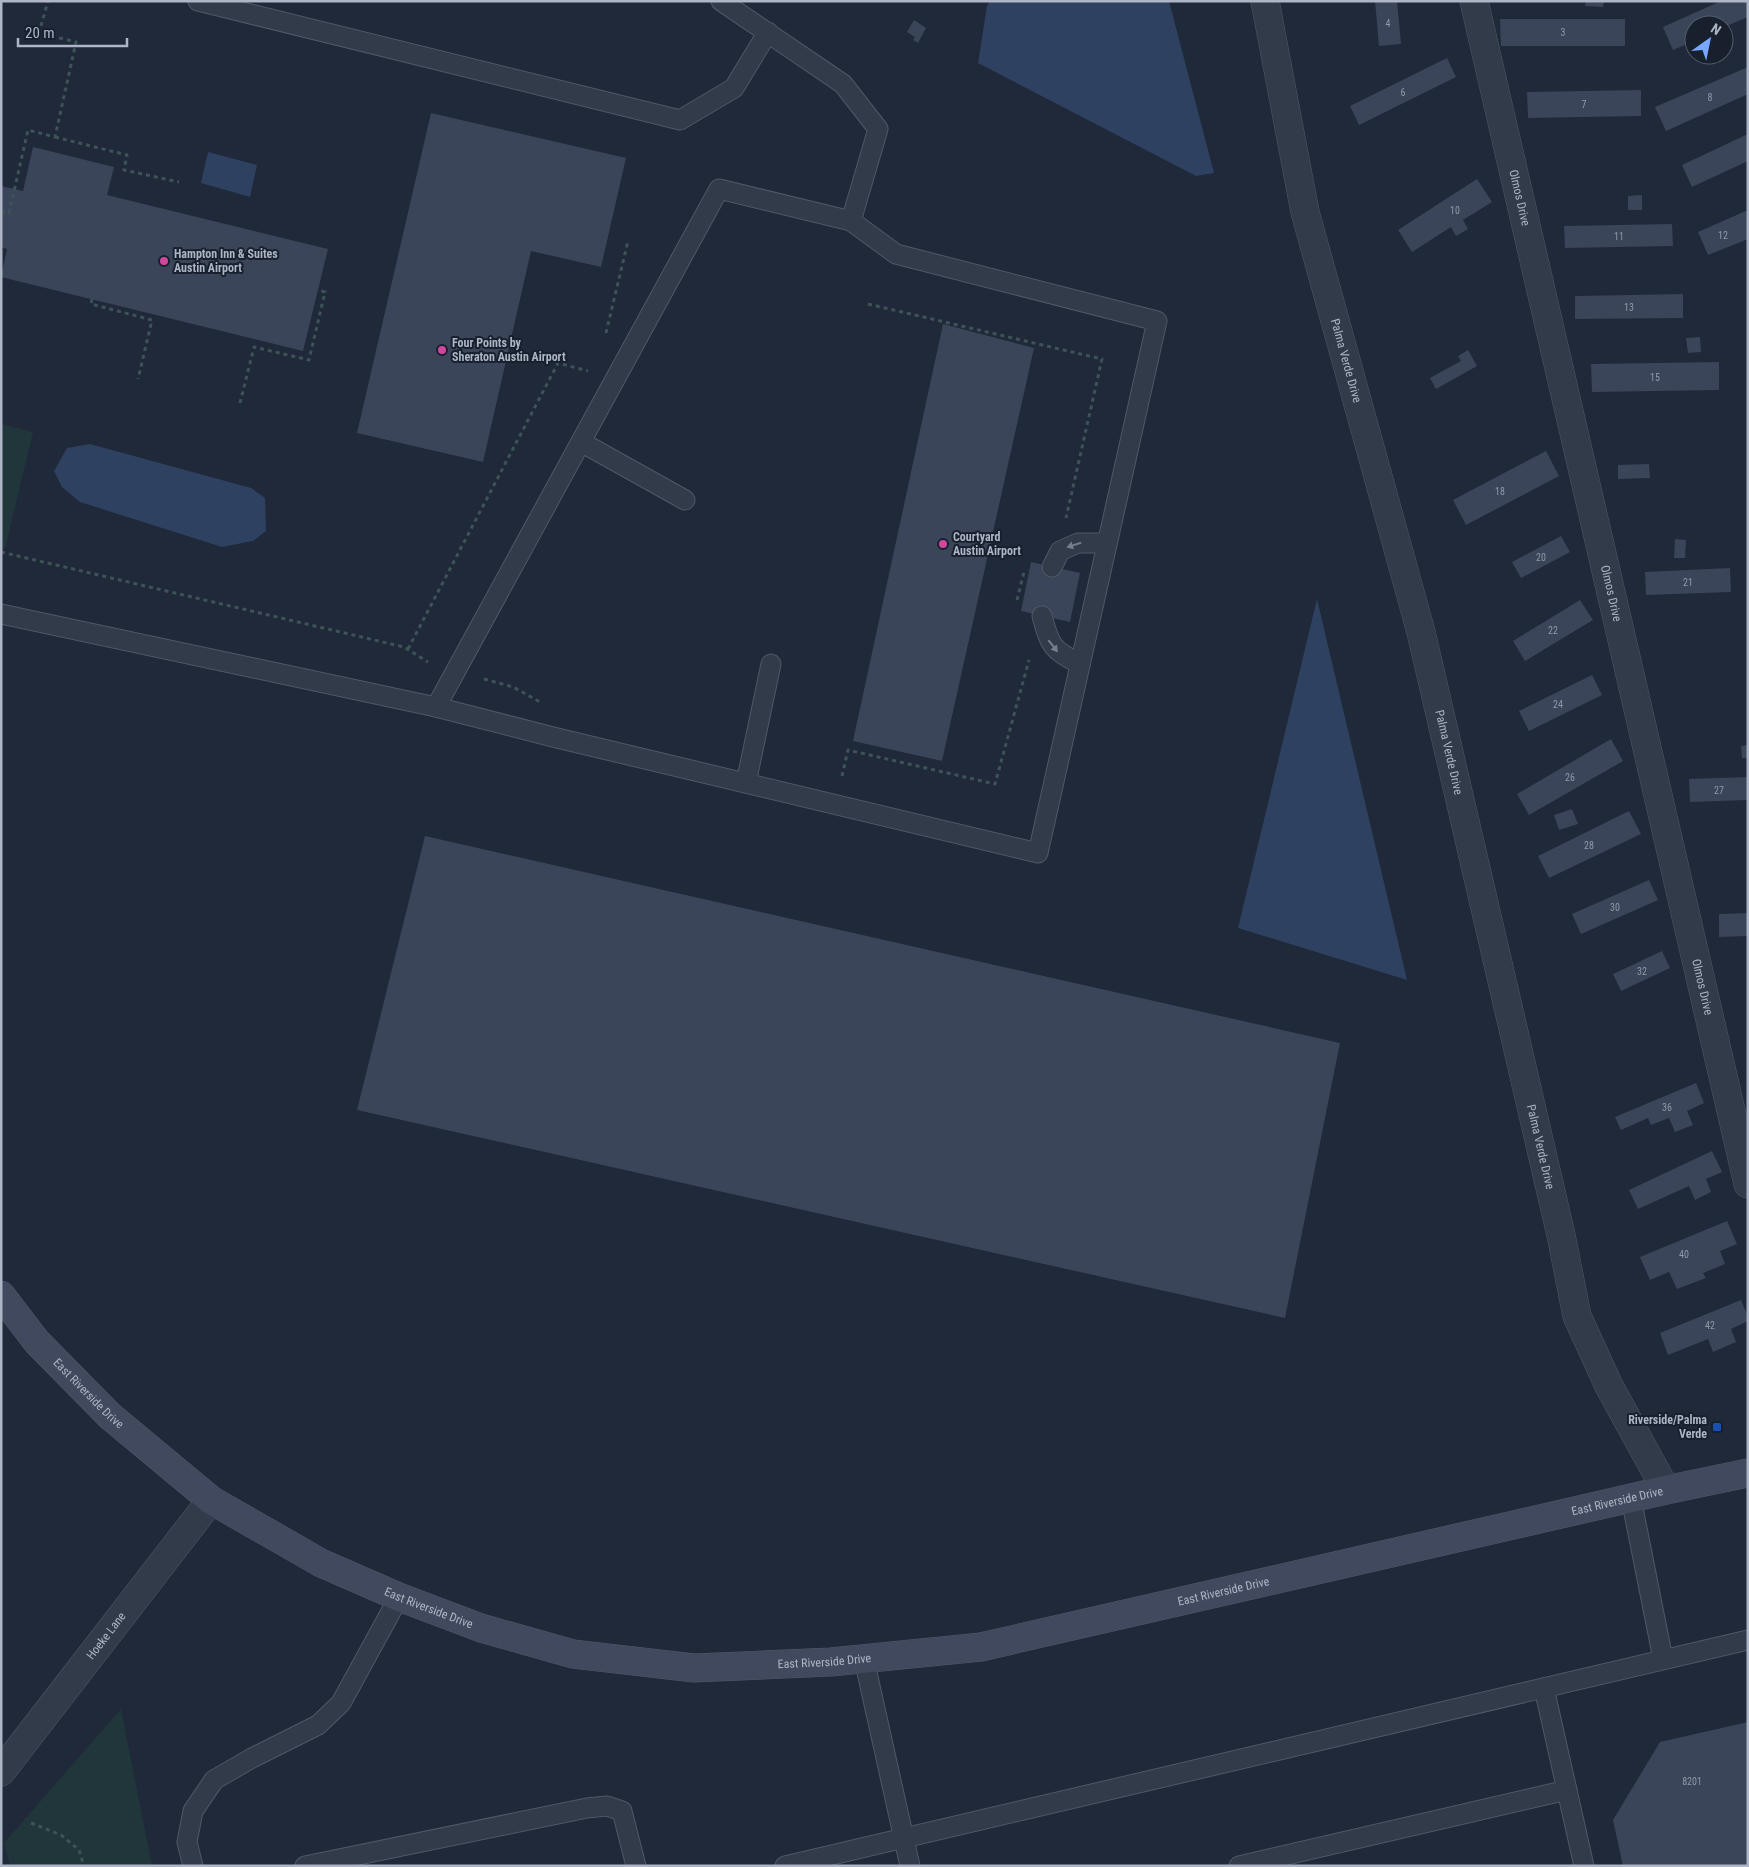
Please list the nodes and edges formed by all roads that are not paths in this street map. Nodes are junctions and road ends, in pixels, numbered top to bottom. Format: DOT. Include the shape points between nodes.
graph roads {
  1 [pos="198,1"];
  2 [pos="721,1"];
  3 [pos="1265,1"];
  4 [pos="1474,1"];
  5 [pos="768,32"];
  6 [pos="851,221"];
  7 [pos="581,442"];
  8 [pos="685,500"];
  9 [pos="1107,543"];
  10 [pos="1052,567"];
  11 [pos="1,614"];
  12 [pos="1042,616"];
  13 [pos="771,664"];
  14 [pos="1080,664"];
  15 [pos="436,707"];
  16 [pos="746,783"];
  17 [pos="1743,1143"];
  18 [pos="1748,1184"];
  19 [pos="1,1295"];
  20 [pos="1748,1472"];
  21 [pos="1666,1490"];
  22 [pos="1631,1498"];
  23 [pos="211,1500"];
  24 [pos="399,1597"];
  25 [pos="1748,1640"];
  26 [pos="864,1659"];
  27 [pos="1663,1659"];
  28 [pos="1544,1688"];
  29 [pos="1,1772"];
  30 [pos="1567,1790"];
  31 [pos="904,1838"];
  32 [pos="193,1866"];
  33 [pos="305,1866"];
  34 [pos="636,1866"];
  35 [pos="784,1866"];
  36 [pos="910,1866"];
  37 [pos="1239,1866"];
  38 [pos="1584,1866"];
  1 -- 5 [label="lane" via="680,120 734,88"];
  2 -- 5 [label="lane"];
  3 -- 21 [label="street, Palma Verde Drive" via="1305,212 1421,632 1577,1316 1609,1386"];
  4 -- 17 [label="street, Olmos Drive"];
  5 -- 6 [label="lane" via="843,84 878,129"];
  6 -- 7 [label="lane" via="720,188"];
  6 -- 9 [label="lane" via="896,254 1157,320"];
  7 -- 8 [label="lane"];
  7 -- 15 [label="lane"];
  9 -- 10 [label="lane, one-way" via="1078,543 1060,551"];
  9 -- 14 [label="lane"];
  11 -- 15 [label="lane"];
  12 -- 14 [label="lane, one-way" via="1048,641 1060,654"];
  13 -- 16 [label="lane"];
  14 -- 16 [label="lane" via="1038,853"];
  15 -- 16 [label="lane"];
  17 -- 18 [label="street, Olmos Drive"];
  19 -- 23 [label="main road, East Riverside Drive" via="37,1342 110,1416"];
  20 -- 21 [label="main road, East Riverside Drive"];
  21 -- 22 [label="main road, East Riverside Drive"];
  22 -- 26 [label="main road, East Riverside Drive" via="981,1648"];
  22 -- 27 [label="lane"];
  23 -- 24 [label="main road, East Riverside Drive" via="322,1563"];
  23 -- 29 [label="street, Hoeke Lane"];
  24 -- 26 [label="main road, East Riverside Drive" via="481,1628 572,1654 694,1668"];
  24 -- 32 [label="lane" via="341,1703 318,1725 214,1780 193,1811 188,1842"];
  25 -- 27 [label="lane"];
  26 -- 31 [label="lane"];
  27 -- 28 [label="lane"];
  28 -- 30 [label="lane"];
  28 -- 31 [label="lane"];
  30 -- 37 [label="lane"];
  30 -- 38 [label="lane"];
  31 -- 35 [label="lane"];
  31 -- 36 [label="lane"];
  33 -- 34 [label="lane" via="607,1806 622,1811"];
}
